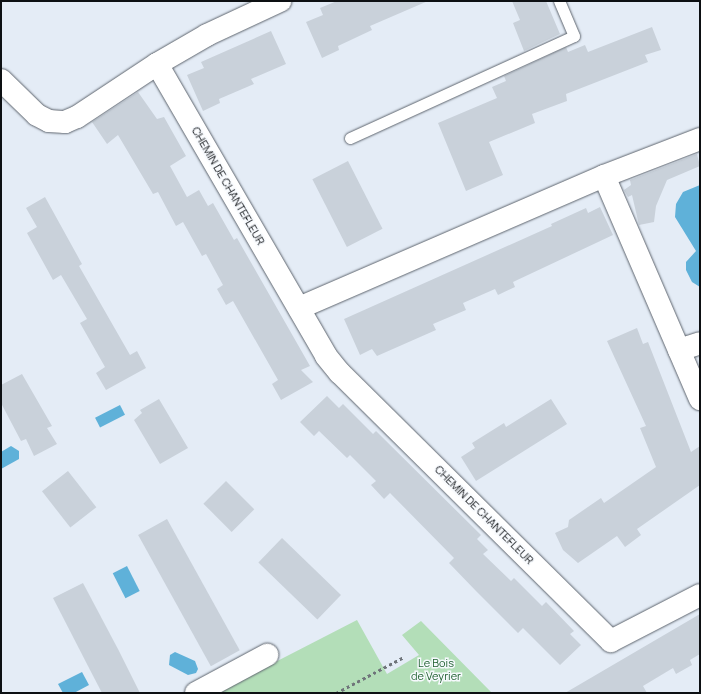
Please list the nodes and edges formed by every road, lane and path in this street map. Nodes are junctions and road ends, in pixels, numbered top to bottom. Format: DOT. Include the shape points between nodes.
graph roads {
  1 [pos="280,1"];
  2 [pos="559,1"];
  3 [pos="157,64"];
  4 [pos="1,80"];
  5 [pos="350,138"];
  6 [pos="700,139"];
  7 [pos="604,176"];
  8 [pos="299,308"];
  9 [pos="700,343"];
  10 [pos="679,350"];
  11 [pos="700,399"];
  12 [pos="700,595"];
  13 [pos="267,655"];
  14 [pos="404,657"];
  15 [pos="196,693"];
  16 [pos="336,693"];
  1 -- 3 [label="street" via="207,35"];
  2 -- 5 [label="lane" via="574,36"];
  3 -- 4 [label="street" via="77,117 65,122 49,121 37,115"];
  3 -- 8 [label="street, CHEMIN DE CHANTEFLEUR"];
  6 -- 7 [label="street"];
  7 -- 8 [label="street"];
  7 -- 10 [label="street"];
  8 -- 12 [label="street, CHEMIN DE CHANTEFLEUR" via="314,339 340,373 612,641"];
  9 -- 10 [label="street"];
  10 -- 11 [label="street"];
  13 -- 15 [label="street"];
  14 -- 16 [label="path"];
}
